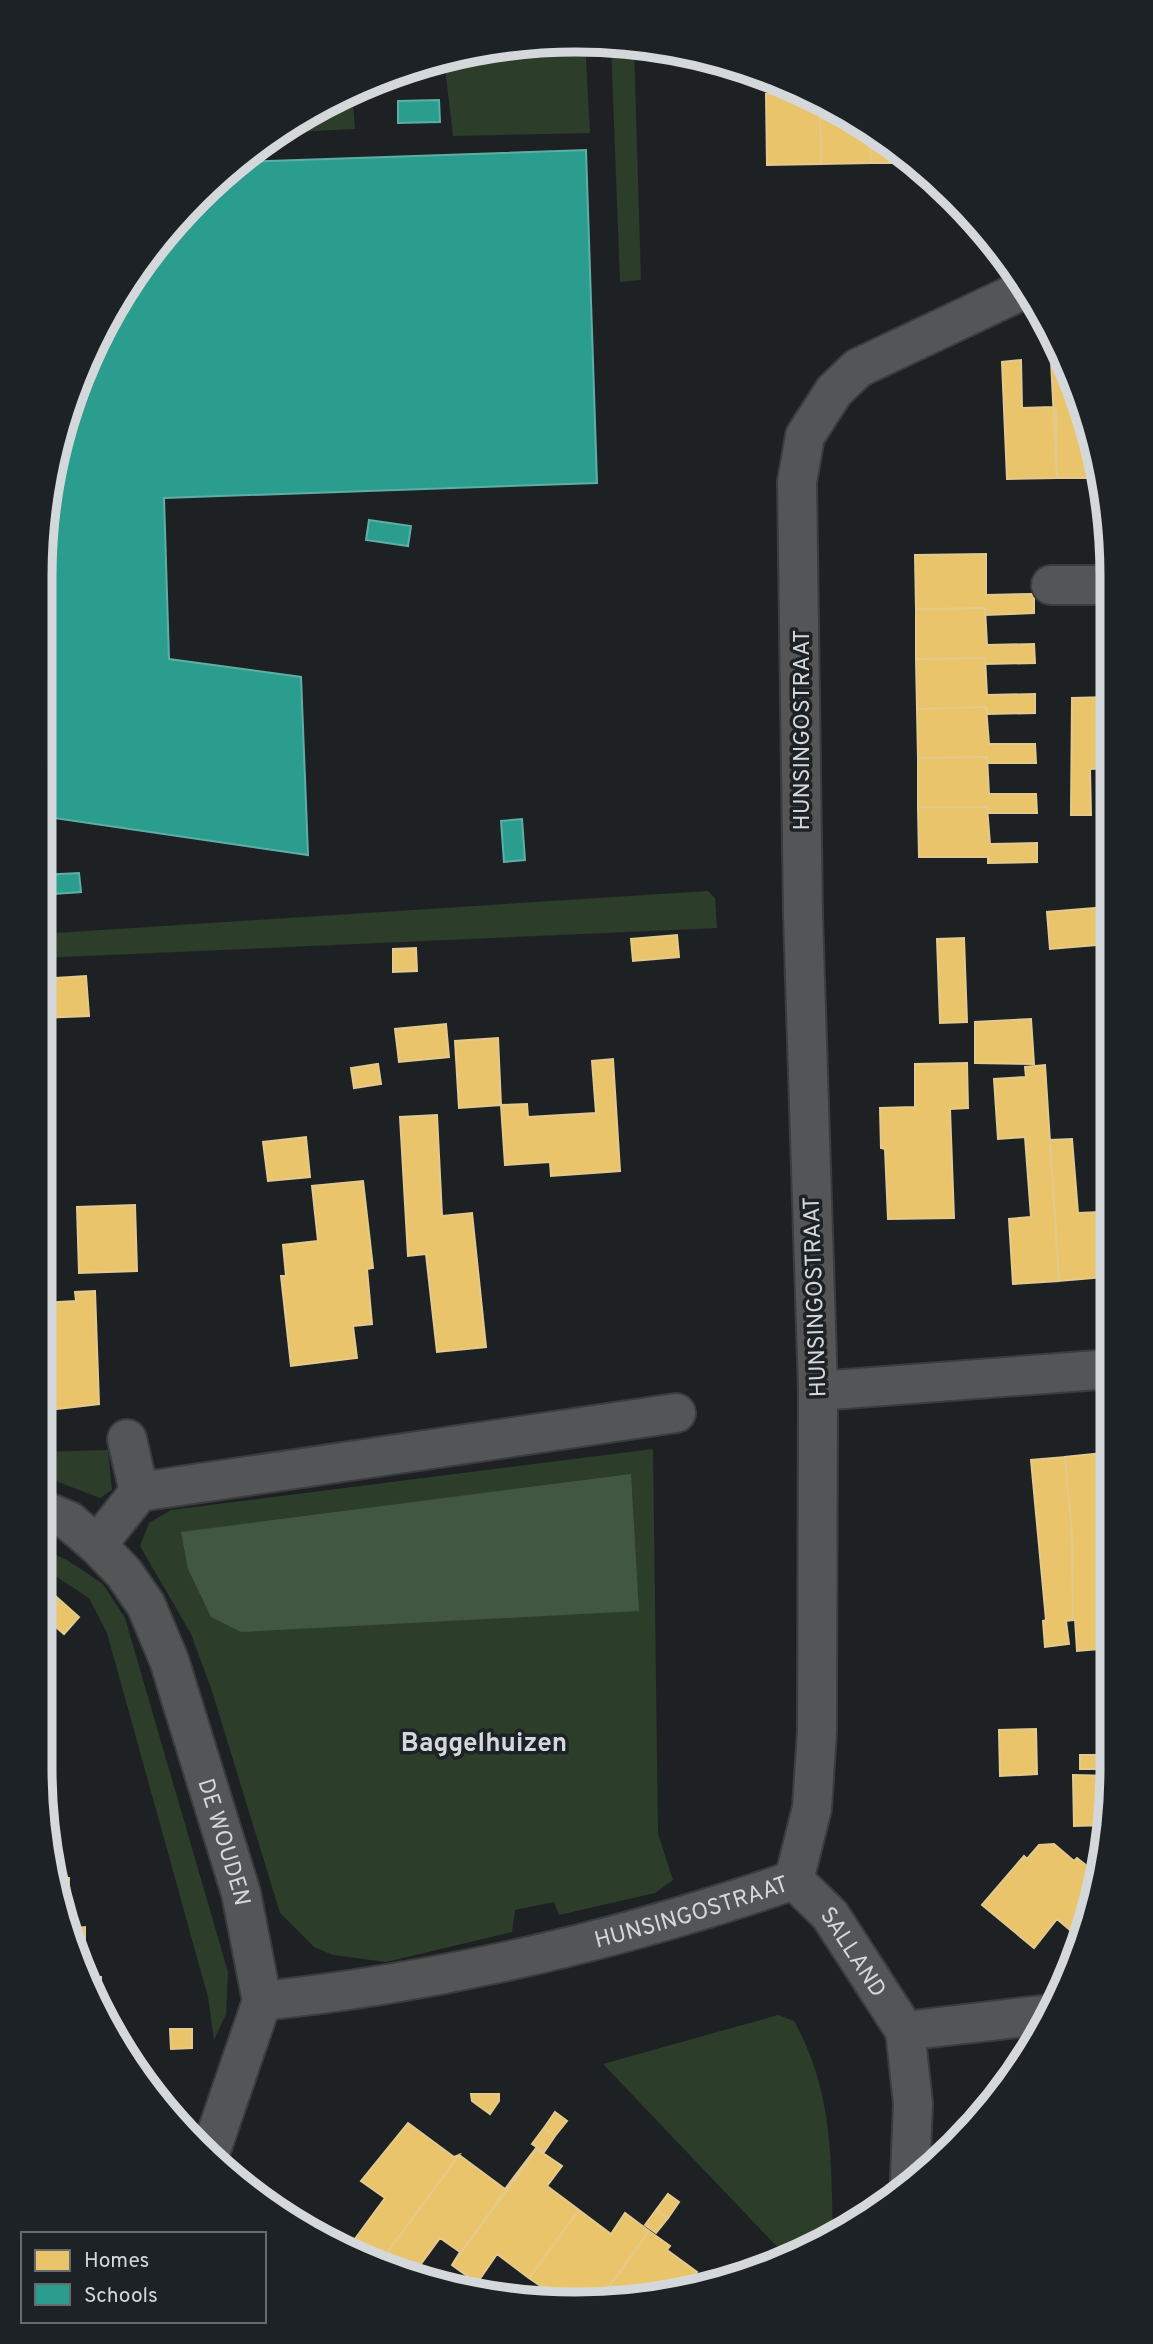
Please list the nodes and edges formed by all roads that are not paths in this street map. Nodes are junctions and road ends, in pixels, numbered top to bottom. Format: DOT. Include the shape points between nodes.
graph roads {
  1 [pos="1017,293"];
  2 [pos="1051,584"];
  3 [pos="1100,584"];
  4 [pos="1100,1371"];
  5 [pos="818,1391"];
  6 [pos="676,1413"];
  7 [pos="127,1439"];
  8 [pos="139,1492"];
  9 [pos="52,1514"];
  10 [pos="97,1545"];
  11 [pos="794,1880"];
  12 [pos="262,2001"];
  13 [pos="1038,2015"];
  14 [pos="905,2031"];
  15 [pos="213,2144"];
  16 [pos="910,2171"];
  1 -- 5 [label="street, HUNSINGOSTRAAT" via="858,368 834,391 805,436 797,482 802,904"];
  2 -- 3 [label="street"];
  4 -- 5 [label="street"];
  5 -- 11 [label="street, HUNSINGOSTRAAT" via="817,1731 812,1808"];
  6 -- 8 [label="street"];
  7 -- 8 [label="street"];
  8 -- 10 [label="street"];
  9 -- 10 [label="street, DE WOUDEN" via="69,1521"];
  10 -- 12 [label="street, DE WOUDEN" via="146,1605 169,1660 242,1893"];
  11 -- 12 [label="street, HUNSINGOSTRAAT" via="690,1916 537,1952 364,1990"];
  11 -- 14 [label="street, SALLAND" via="830,1915"];
  12 -- 15 [label="street, DE WOUDEN"];
  13 -- 14 [label="street"];
  14 -- 16 [label="street, SALLAND" via="912,2103"];
}
